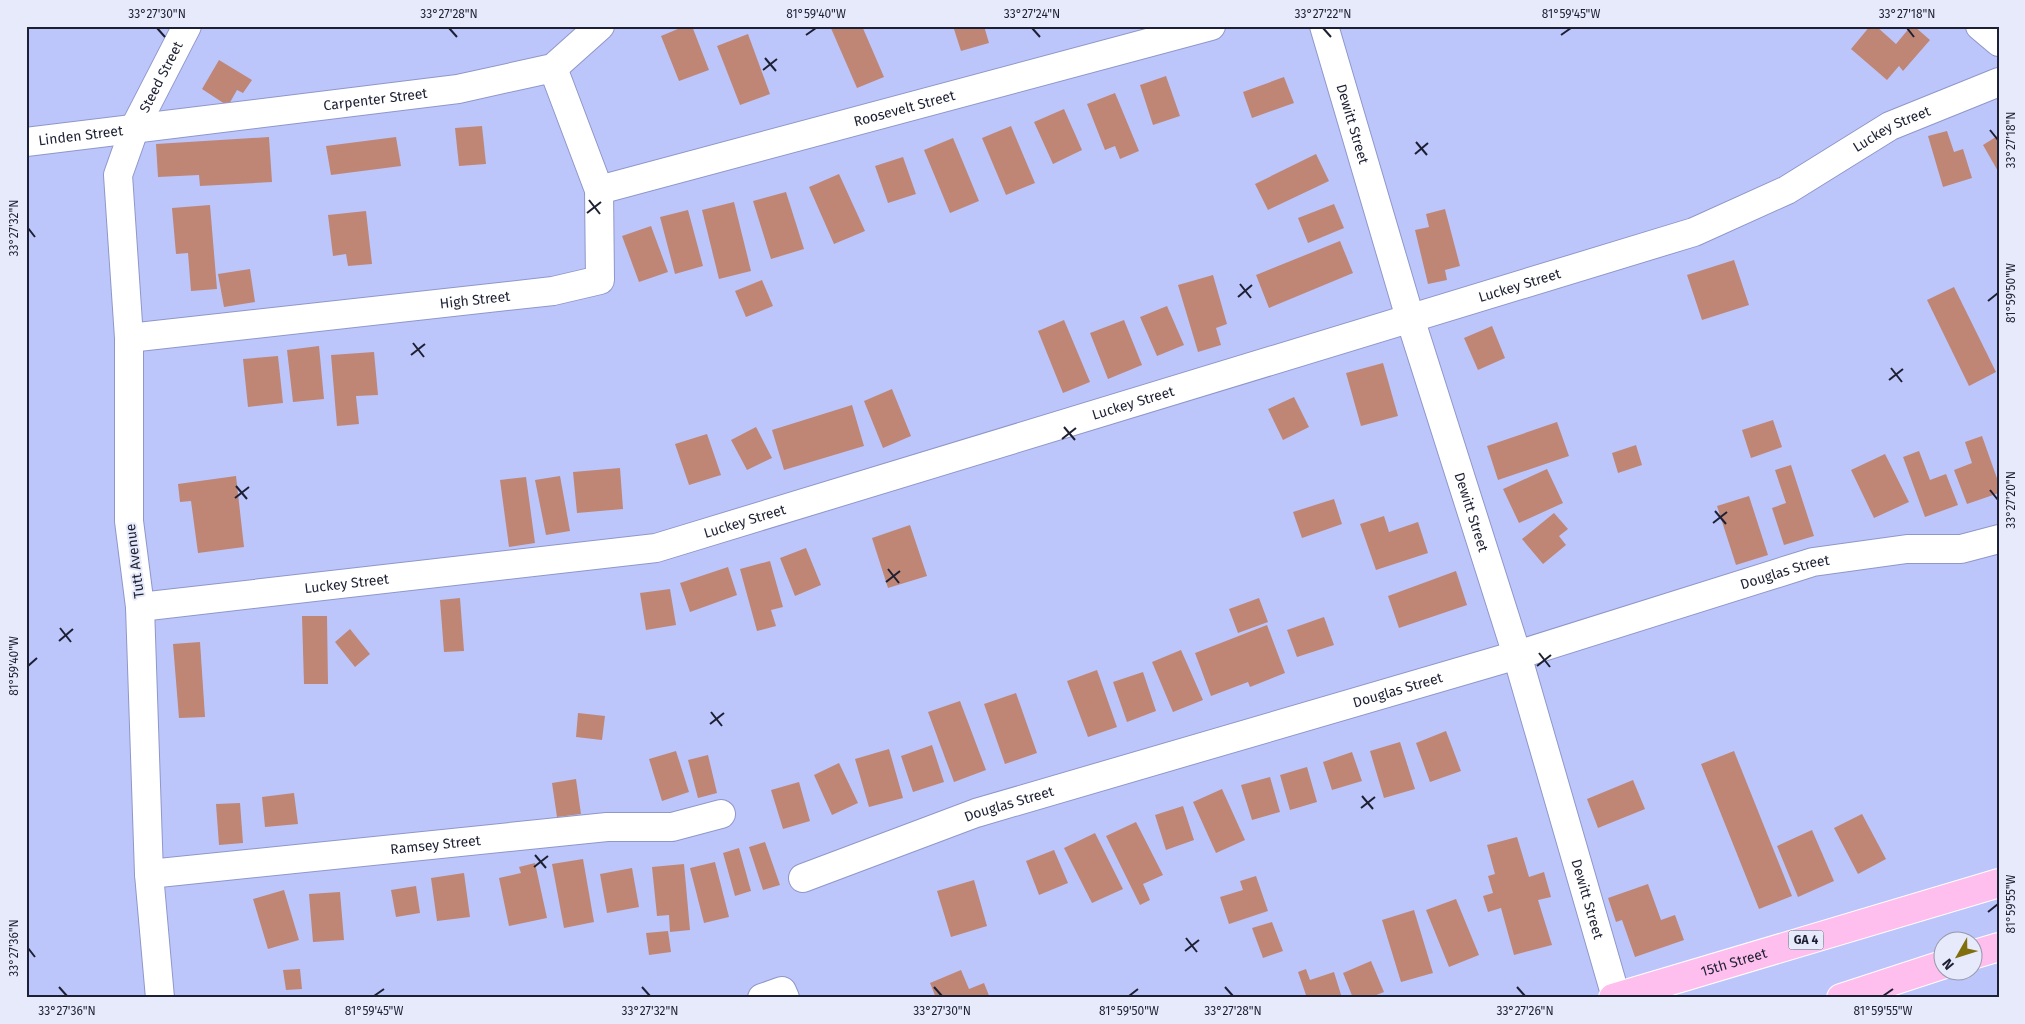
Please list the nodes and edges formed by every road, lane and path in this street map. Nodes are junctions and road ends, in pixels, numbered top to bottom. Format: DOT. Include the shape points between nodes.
graph roads {
  1 [pos="187,26"];
  2 [pos="600,26"];
  3 [pos="1211,26"];
  4 [pos="1324,26"];
  5 [pos="1980,26"];
  6 [pos="1999,42"];
  7 [pos="553,68"];
  8 [pos="1999,82"];
  9 [pos="135,127"];
  10 [pos="26,142"];
  11 [pos="599,190"];
  12 [pos="1410,318"];
  13 [pos="129,338"];
  14 [pos="1999,539"];
  15 [pos="140,607"];
  16 [pos="1517,655"];
  17 [pos="721,814"];
  18 [pos="149,874"];
  19 [pos="803,878"];
  20 [pos="1999,883"];
  21 [pos="1999,947"];
  22 [pos="1982,952"];
  23 [pos="1932,968"];
  24 [pos="1614,997"];
  25 [pos="160,998"];
  26 [pos="762,998"];
  27 [pos="785,998"];
  28 [pos="1841,998"];
  1 -- 9 [label="street, Steed Street"];
  2 -- 7 [label="street, Carpenter Street"];
  3 -- 11 [label="street, Roosevelt Street"];
  4 -- 12 [label="street, Dewitt Street"];
  5 -- 6 [label="street"];
  7 -- 9 [label="street, Carpenter Street" via="458,89"];
  7 -- 11 [label="street, High Street"];
  8 -- 12 [label="street, Luckey Street" via="1890,126 1787,190 1694,232"];
  9 -- 10 [label="street, Linden Street"];
  9 -- 13 [label="street, Tutt Avenue" via="118,176"];
  11 -- 13 [label="street, High Street" via="600,280 553,291"];
  12 -- 15 [label="street, Luckey Street" via="656,548"];
  12 -- 16 [label="street, Dewitt Street"];
  13 -- 15 [label="street, Tutt Avenue" via="129,521"];
  14 -- 16 [label="street, Douglas Street" via="1961,549 1907,549 1814,562"];
  15 -- 18 [label="street, Tutt Avenue"];
  16 -- 19 [label="street, Douglas Street" via="976,813"];
  16 -- 24 [label="street, Dewitt Street"];
  17 -- 18 [label="street, Ramsey Street" via="672,827 607,827"];
  18 -- 25 [label="street, Tutt Avenue"];
  20 -- 24 [label="main road, 15th Street / GA 4"];
  21 -- 22 [label="main road"];
  23 -- 28 [label="main road"];
  26 -- 27 [label="street" via="782,991"];
}
